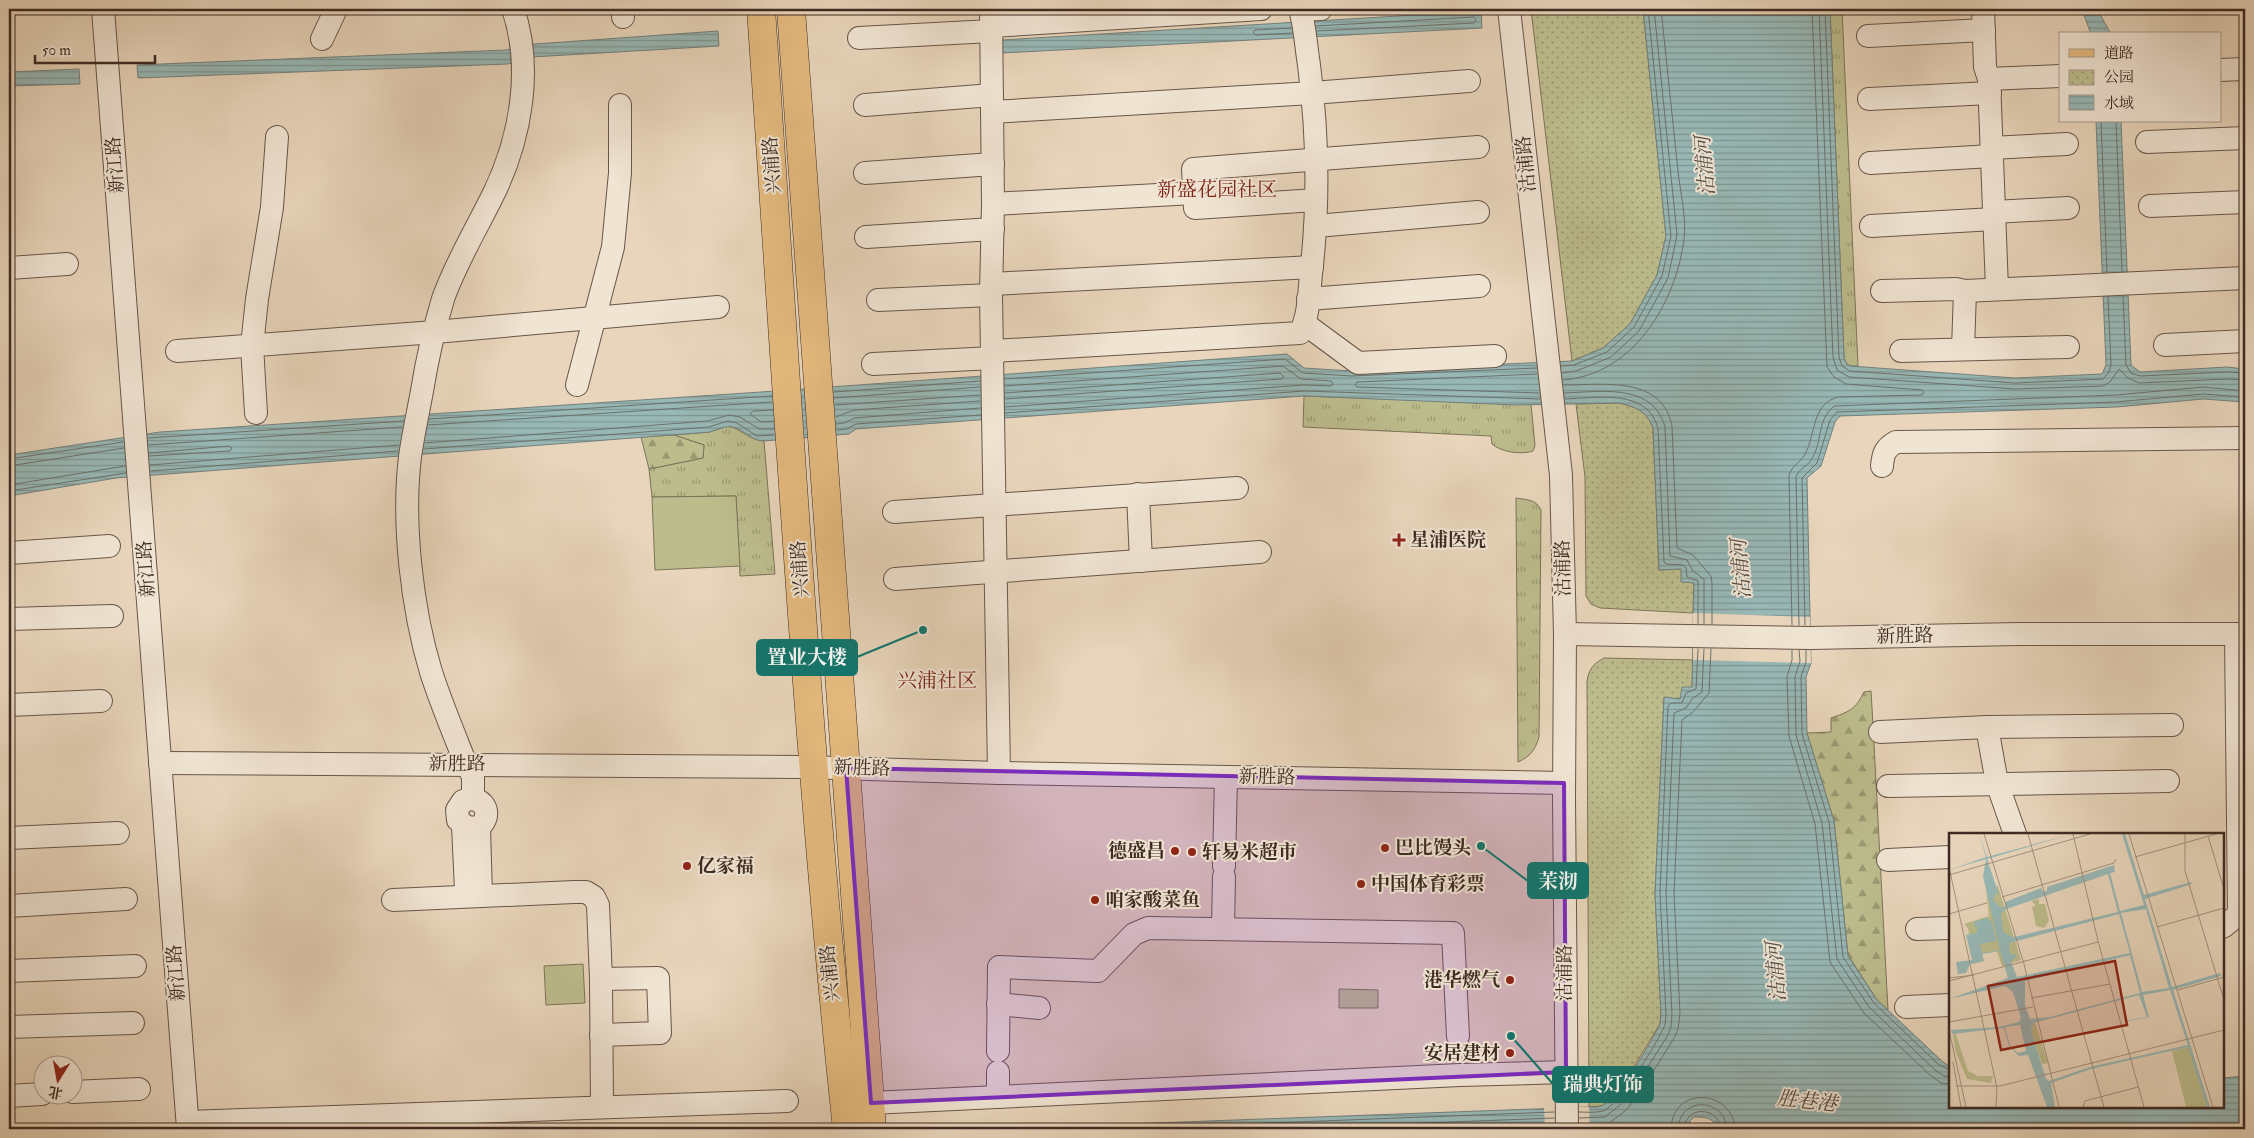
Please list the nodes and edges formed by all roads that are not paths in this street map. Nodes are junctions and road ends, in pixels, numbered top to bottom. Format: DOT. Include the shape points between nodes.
graph roads {
  1 [pos="103,9"];
  2 [pos="336,9"];
  3 [pos="513,9"];
  4 [pos="761,9"];
  5 [pos="791,9"];
  6 [pos="1262,9"];
  7 [pos="1509,9"];
  8 [pos="1306,11"];
  9 [pos="1984,19"];
  10 [pos="991,22"];
  11 [pos="1868,36"];
  12 [pos="859,38"];
  13 [pos="322,39"];
  14 [pos="2245,69"];
  15 [pos="2222,70"];
  16 [pos="2059,76"];
  17 [pos="1469,81"];
  18 [pos="1989,86"];
  19 [pos="1312,93"];
  20 [pos="1869,99"];
  21 [pos="992,103"];
  22 [pos="620,105"];
  23 [pos="864,105"];
  24 [pos="277,137"];
  25 [pos="2245,138"];
  26 [pos="2146,142"];
  27 [pos="2067,144"];
  28 [pos="1478,148"];
  29 [pos="1992,152"];
  30 [pos="1316,159"];
  31 [pos="1870,162"];
  32 [pos="993,164"];
  33 [pos="865,173"];
  34 [pos="1194,192"];
  35 [pos="1316,200"];
  36 [pos="2245,202"];
  37 [pos="993,204"];
  38 [pos="2150,206"];
  39 [pos="2068,208"];
  40 [pos="1478,212"];
  41 [pos="1994,216"];
  42 [pos="1316,226"];
  43 [pos="1872,226"];
  44 [pos="993,229"];
  45 [pos="866,237"];
  46 [pos="67,264"];
  47 [pos="1312,267"];
  48 [pos="9,268"];
  49 [pos="2245,278"];
  50 [pos="1479,286"];
  51 [pos="1997,289"];
  52 [pos="991,290"];
  53 [pos="1882,291"];
  54 [pos="1965,291"];
  55 [pos="1308,299"];
  56 [pos="878,300"];
  57 [pos="718,307"];
  58 [pos="595,318"];
  59 [pos="1304,324"];
  60 [pos="435,332"];
  61 [pos="2245,340"];
  62 [pos="2165,345"];
  63 [pos="252,346"];
  64 [pos="2068,348"];
  65 [pos="1963,350"];
  66 [pos="1900,351"];
  67 [pos="177,352"];
  68 [pos="1495,356"];
  69 [pos="993,360"];
  70 [pos="872,364"];
  71 [pos="577,385"];
  72 [pos="256,413"];
  73 [pos="2245,438"];
  74 [pos="1882,466"];
  75 [pos="1237,488"];
  76 [pos="1138,494"];
  77 [pos="995,504"];
  78 [pos="894,512"];
  79 [pos="109,546"];
  80 [pos="1260,552"];
  81 [pos="9,553"];
  82 [pos="1141,561"];
  83 [pos="996,572"];
  84 [pos="895,579"];
  85 [pos="112,616"];
  86 [pos="9,619"];
  87 [pos="1564,634"];
  88 [pos="2240,634"];
  89 [pos="101,701"];
  90 [pos="9,705"];
  91 [pos="2172,725"];
  92 [pos="1987,727"];
  93 [pos="1880,732"];
  94 [pos="160,763"];
  95 [pos="466,764"];
  96 [pos="812,767"];
  97 [pos="846,768"];
  98 [pos="999,773"];
  99 [pos="1226,776"];
  100 [pos="2168,782"];
  101 [pos="1564,783"];
  102 [pos="1997,783"];
  103 [pos="1888,786"];
  104 [pos="118,833"];
  105 [pos="2015,833"];
  106 [pos="9,838"];
  107 [pos="1949,857"];
  108 [pos="1888,860"];
  109 [pos="474,897"];
  110 [pos="126,899"];
  111 [pos="393,900"];
  112 [pos="9,906"];
  113 [pos="2236,918"];
  114 [pos="1222,928"];
  115 [pos="1949,928"];
  116 [pos="1917,929"];
  117 [pos="135,966"];
  118 [pos="9,971"];
  119 [pos="601,979"];
  120 [pos="998,1004"];
  121 [pos="1949,1005"];
  122 [pos="1906,1007"];
  123 [pos="1039,1008"];
  124 [pos="133,1023"];
  125 [pos="9,1027"];
  126 [pos="601,1035"];
  127 [pos="1459,1056"];
  128 [pos="1566,1072"];
  129 [pos="139,1089"];
  130 [pos="82,1092"];
  131 [pos="32,1095"];
  132 [pos="9,1096"];
  133 [pos="998,1098"];
  134 [pos="786,1101"];
  135 [pos="602,1107"];
  136 [pos="871,1116"];
  137 [pos="188,1126"];
  138 [pos="847,1129"];
  139 [pos="1566,1129"];
  1 -- 94 [label="street, 新江路"];
  2 -- 13 [label="street"];
  3 -- 60 [label="street" via="523,63 520,111 497,187 467,243 444,299"];
  4 -- 96 [label="main road, 兴浦路"];
  5 -- 97 [label="main road, 兴浦路"];
  6 -- 10 [label="street"];
  7 -- 87 [label="street, 沽浦路" via="1561,475"];
  8 -- 19 [label="street"];
  9 -- 11 [label="street"];
  9 -- 18 [label="street" via="1985,67"];
  10 -- 12 [label="street"];
  10 -- 21 [label="street"];
  14 -- 15 [label="street"];
  16 -- 18 [label="street"];
  17 -- 19 [label="street"];
  18 -- 20 [label="street"];
  18 -- 29 [label="street"];
  19 -- 21 [label="street"];
  19 -- 30 [label="street"];
  21 -- 23 [label="street"];
  21 -- 32 [label="street"];
  22 -- 58 [label="street" via="620,173 613,247"];
  24 -- 63 [label="street" via="272,207"];
  25 -- 26 [label="street"];
  27 -- 29 [label="street"];
  28 -- 30 [label="street"];
  29 -- 31 [label="street"];
  29 -- 41 [label="street"];
  30 -- 34 [label="street" via="1193,169"];
  30 -- 35 [label="street"];
  32 -- 33 [label="street"];
  32 -- 37 [label="street"];
  34 -- 35 [label="street" via="1194,208"];
  34 -- 37 [label="street"];
  35 -- 42 [label="street"];
  36 -- 38 [label="street"];
  37 -- 44 [label="street"];
  39 -- 41 [label="street"];
  40 -- 42 [label="street"];
  41 -- 43 [label="street"];
  41 -- 51 [label="street"];
  42 -- 47 [label="street"];
  44 -- 45 [label="street"];
  44 -- 52 [label="street"];
  46 -- 48 [label="street"];
  47 -- 52 [label="street"];
  47 -- 55 [label="street"];
  49 -- 51 [label="street"];
  50 -- 55 [label="street"];
  51 -- 54 [label="street"];
  52 -- 56 [label="street"];
  52 -- 69 [label="street"];
  53 -- 54 [label="street" via="1956,288"];
  54 -- 65 [label="street"];
  55 -- 59 [label="street"];
  57 -- 58 [label="street"];
  58 -- 60 [label="street"];
  58 -- 71 [label="street"];
  59 -- 68 [label="street" via="1358,363"];
  59 -- 69 [label="street" via="1300,333"];
  60 -- 63 [label="street"];
  60 -- 95 [label="street" via="410,458 410,543 416,602 431,672"];
  61 -- 62 [label="street"];
  63 -- 67 [label="street"];
  63 -- 72 [label="street"];
  64 -- 65 [label="street"];
  65 -- 66 [label="street"];
  69 -- 70 [label="street"];
  69 -- 77 [label="street"];
  73 -- 74 [label="street" via="1896,442 1883,453"];
  75 -- 76 [label="street"];
  76 -- 77 [label="street"];
  76 -- 82 [label="street"];
  77 -- 78 [label="street"];
  77 -- 83 [label="street"];
  79 -- 81 [label="street"];
  80 -- 82 [label="street"];
  82 -- 83 [label="street"];
  83 -- 84 [label="street"];
  83 -- 98 [label="street"];
  85 -- 86 [label="street"];
  87 -- 88 [label="street, 新胜路" via="1810,638"];
  87 -- 101 [label="street, 沽浦路"];
  88 -- 113 [label="street"];
  89 -- 90 [label="street"];
  91 -- 92 [label="street"];
  92 -- 93 [label="street"];
  92 -- 102 [label="street"];
  94 -- 95 [label="street, 新胜路"];
  94 -- 137 [label="street, 新江路"];
  95 -- 96 [label="street, 新胜路"];
  95 -- 109 [label="street" via="462,776 468,800 457,810 457,815 471,826"];
  96 -- 97 [label="street, 新胜路"];
  96 -- 138 [label="main road, 兴浦路"];
  97 -- 98 [label="street, 新胜路"];
  97 -- 136 [label="main road, 兴浦路"];
  98 -- 99 [label="street, 新胜路"];
  99 -- 101 [label="street, 新胜路"];
  99 -- 114 [label="street"];
  100 -- 102 [label="street"];
  101 -- 128 [label="street, 沽浦路"];
  102 -- 103 [label="street"];
  102 -- 105 [label="street"];
  104 -- 106 [label="street"];
  107 -- 108 [label="street"];
  109 -- 111 [label="street"];
  109 -- 119 [label="street" via="586,892 594,896 598,905"];
  110 -- 112 [label="street"];
  114 -- 120 [label="street" via="1148,928 1134,934 1098,971 999,967"];
  114 -- 127 [label="street" via="1453,933"];
  115 -- 116 [label="street"];
  117 -- 118 [label="street"];
  119 -- 126 [label="street"];
  119 -- 126 [label="street" via="658,978 660,1033"];
  120 -- 123 [label="street"];
  120 -- 133 [label="street"];
  121 -- 122 [label="street"];
  124 -- 125 [label="street"];
  126 -- 135 [label="street"];
  127 -- 128 [label="street" via="1521,1073"];
  127 -- 133 [label="street"];
  128 -- 139 [label="street, 沽浦路"];
  129 -- 130 [label="street"];
  131 -- 132 [label="street"];
  133 -- 136 [label="street" via="926,1100"];
  134 -- 135 [label="street"];
  135 -- 137 [label="street"];
}
